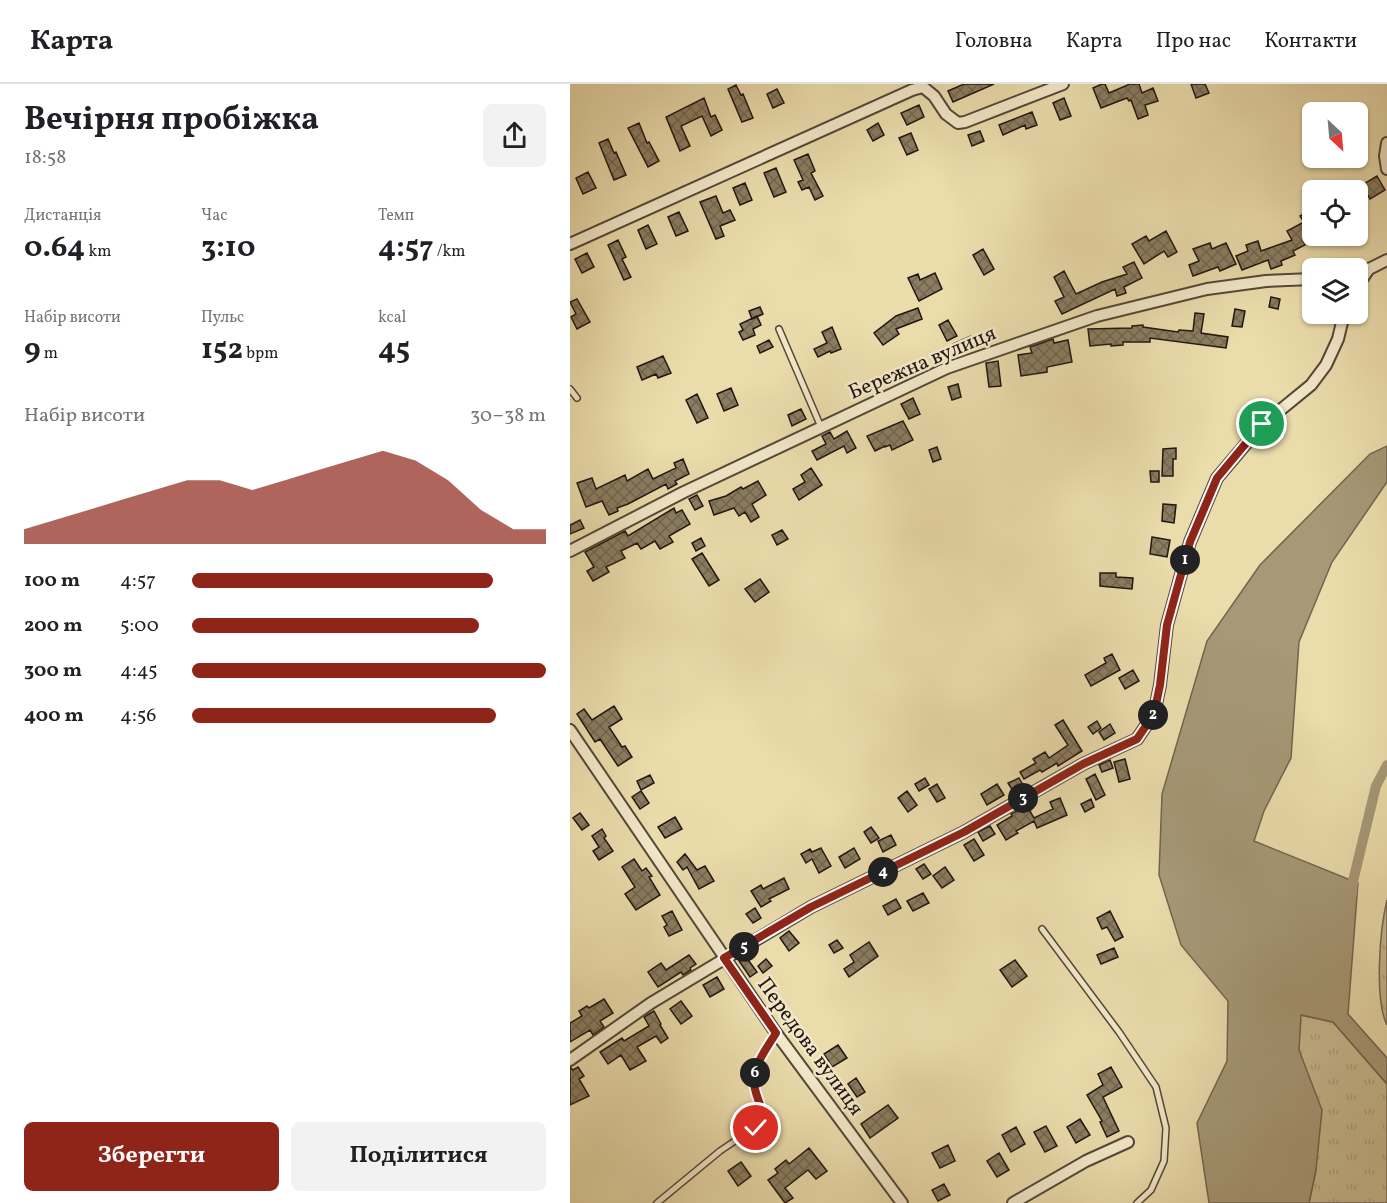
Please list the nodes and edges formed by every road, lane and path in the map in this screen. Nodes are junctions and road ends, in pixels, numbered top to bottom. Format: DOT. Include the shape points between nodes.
graph roads {
  1 [pos="1063,84"];
  2 [pos="1387,143"];
  3 [pos="1387,169"];
  4 [pos="570,244"];
  5 [pos="1387,260"];
  6 [pos="1368,268"];
  7 [pos="1302,279"];
  8 [pos="1342,324"];
  9 [pos="779,329"];
  10 [pos="570,389"];
  11 [pos="577,398"];
  12 [pos="821,427"];
  13 [pos="570,551"];
  14 [pos="570,730"];
  15 [pos="1042,929"];
  16 [pos="724,958"];
  17 [pos="776,1033"];
  18 [pos="570,1060"];
  19 [pos="1128,1142"];
  20 [pos="657,1203"];
  21 [pos="902,1203"];
  22 [pos="1012,1203"];
  23 [pos="1137,1203"];
  1 -- 4 [label="street" via="958,123 923,87 912,90"];
  2 -- 3 [label="street"];
  5 -- 6 [label="street"];
  7 -- 12 [label="street, Бережна вулиця" via="1207,289 1097,316 946,368"];
  8 -- 16 [label="street" via="1326,364 1311,385 1262,424 1217,478 1190,542 1167,625 1154,714 1137,739 1083,764 964,832 811,907"];
  9 -- 12 [label="lane"];
  10 -- 11 [label="lane"];
  12 -- 13 [label="street, Бережна вулиця"];
  14 -- 16 [label="street, Передова вулиця"];
  15 -- 23 [label="lane" via="1156,1087 1166,1128 1164,1161 1150,1190"];
  16 -- 17 [label="street, Передова вулиця"];
  16 -- 18 [label="street"];
  17 -- 20 [label="lane" via="755,1072 760,1124"];
  17 -- 21 [label="street, Передова вулиця"];
  19 -- 22 [label="street"];
}
